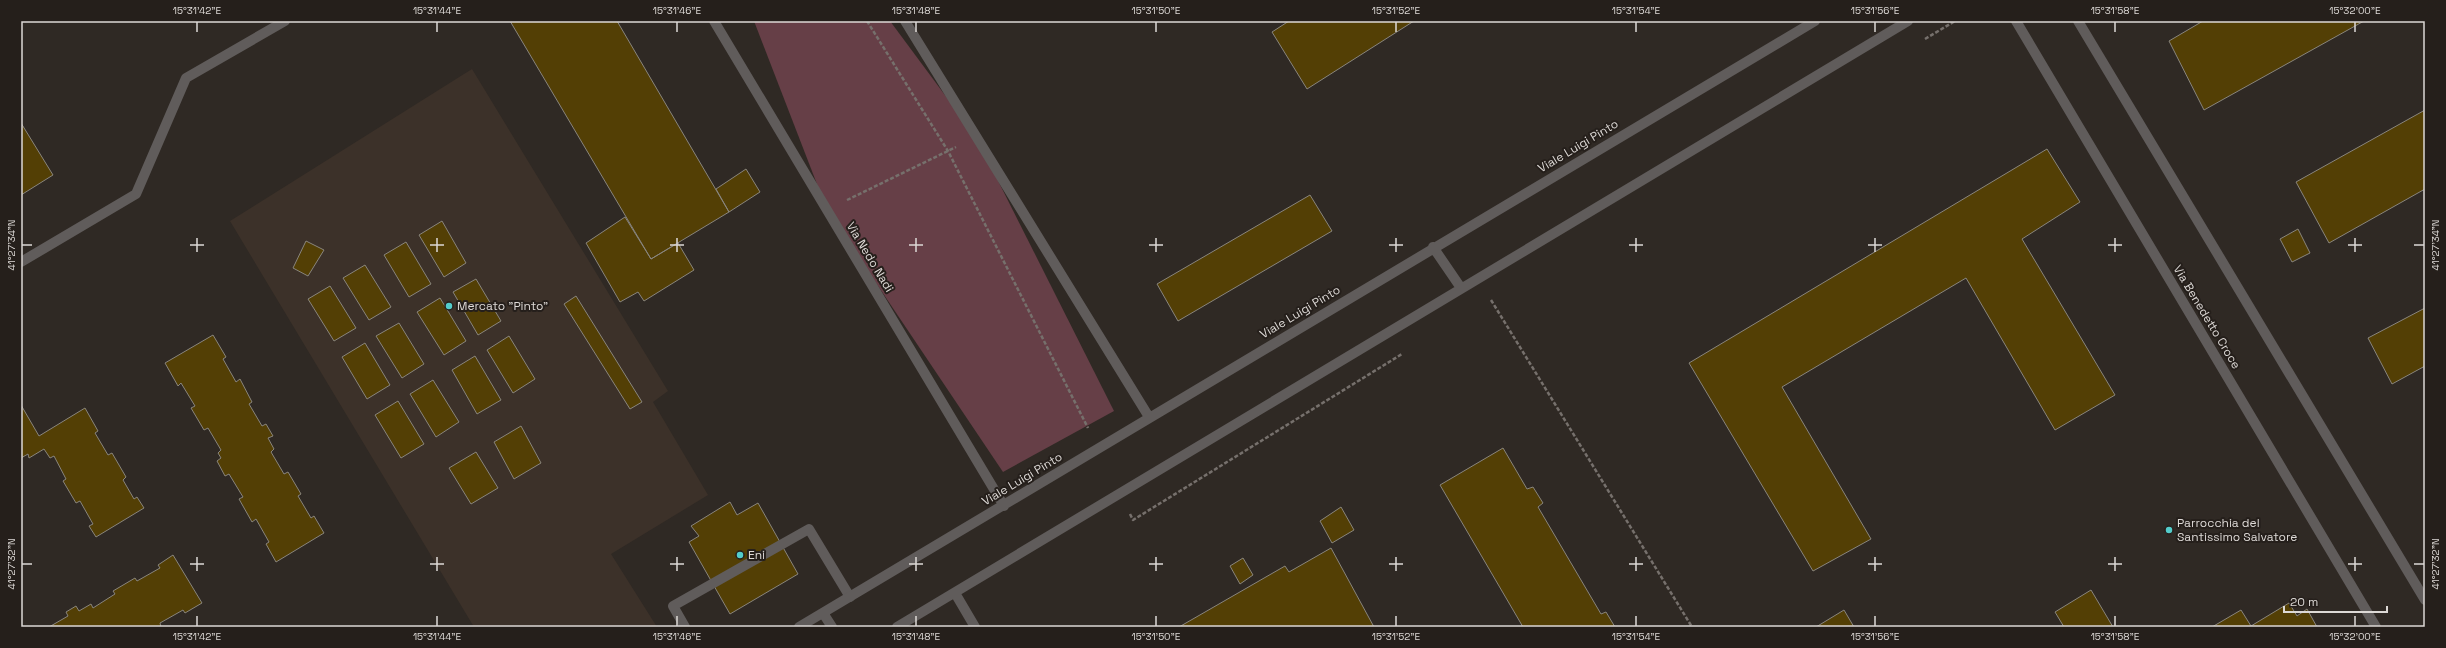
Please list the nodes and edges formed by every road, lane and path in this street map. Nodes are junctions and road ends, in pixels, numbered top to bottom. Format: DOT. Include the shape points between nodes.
graph roads {
  1 [pos="284,21"];
  2 [pos="714,21"];
  3 [pos="867,21"];
  4 [pos="905,21"];
  5 [pos="1815,21"];
  6 [pos="1908,21"];
  7 [pos="1955,21"];
  8 [pos="2016,21"];
  9 [pos="2078,21"];
  10 [pos="1921,42"];
  11 [pos="976,137"];
  12 [pos="948,151"];
  13 [pos="827,210"];
  14 [pos="1433,247"];
  15 [pos="21,262"];
  16 [pos="1461,288"];
  17 [pos="1498,296"];
  18 [pos="1491,300"];
  19 [pos="1484,304"];
  20 [pos="1403,354"];
  21 [pos="1149,417"];
  22 [pos="1098,448"];
  23 [pos="1120,494"];
  24 [pos="1004,506"];
  25 [pos="955,593"];
  26 [pos="850,597"];
  27 [pos="2425,600"];
  28 [pos="823,613"];
  29 [pos="685,627"];
  30 [pos="799,627"];
  31 [pos="832,627"];
  32 [pos="897,627"];
  33 [pos="975,627"];
  34 [pos="1692,627"];
  35 [pos="2376,627"];
  1 -- 15 [label="street" via="186,78 136,194"];
  2 -- 13 [label="street, Via Nedo Nadi"];
  3 -- 12 [label="path"];
  4 -- 11 [label="street"];
  5 -- 14 [label="street, Viale Luigi Pinto"];
  6 -- 16 [label="street"];
  7 -- 10 [label="path"];
  8 -- 35 [label="street, Via Benedetto Croce"];
  9 -- 27 [label="street"];
  11 -- 12 [label="path"];
  11 -- 21 [label="street"];
  12 -- 13 [label="path"];
  12 -- 22 [label="path"];
  13 -- 24 [label="street, Via Nedo Nadi"];
  14 -- 16 [label="street"];
  14 -- 21 [label="street, Viale Luigi Pinto"];
  16 -- 23 [label="street"];
  17 -- 18 [label="path"];
  18 -- 19 [label="path"];
  18 -- 34 [label="path"];
  20 -- 23 [label="path" via="1133,520"];
  21 -- 22 [label="street, Viale Luigi Pinto"];
  22 -- 24 [label="street, Viale Luigi Pinto"];
  23 -- 25 [label="street"];
  24 -- 26 [label="street, Viale Luigi Pinto"];
  25 -- 32 [label="street"];
  25 -- 33 [label="street"];
  26 -- 28 [label="street, Viale Luigi Pinto"];
  26 -- 29 [label="street" via="810,529 673,606"];
  28 -- 30 [label="street, Viale Luigi Pinto"];
  28 -- 31 [label="street"];
}
